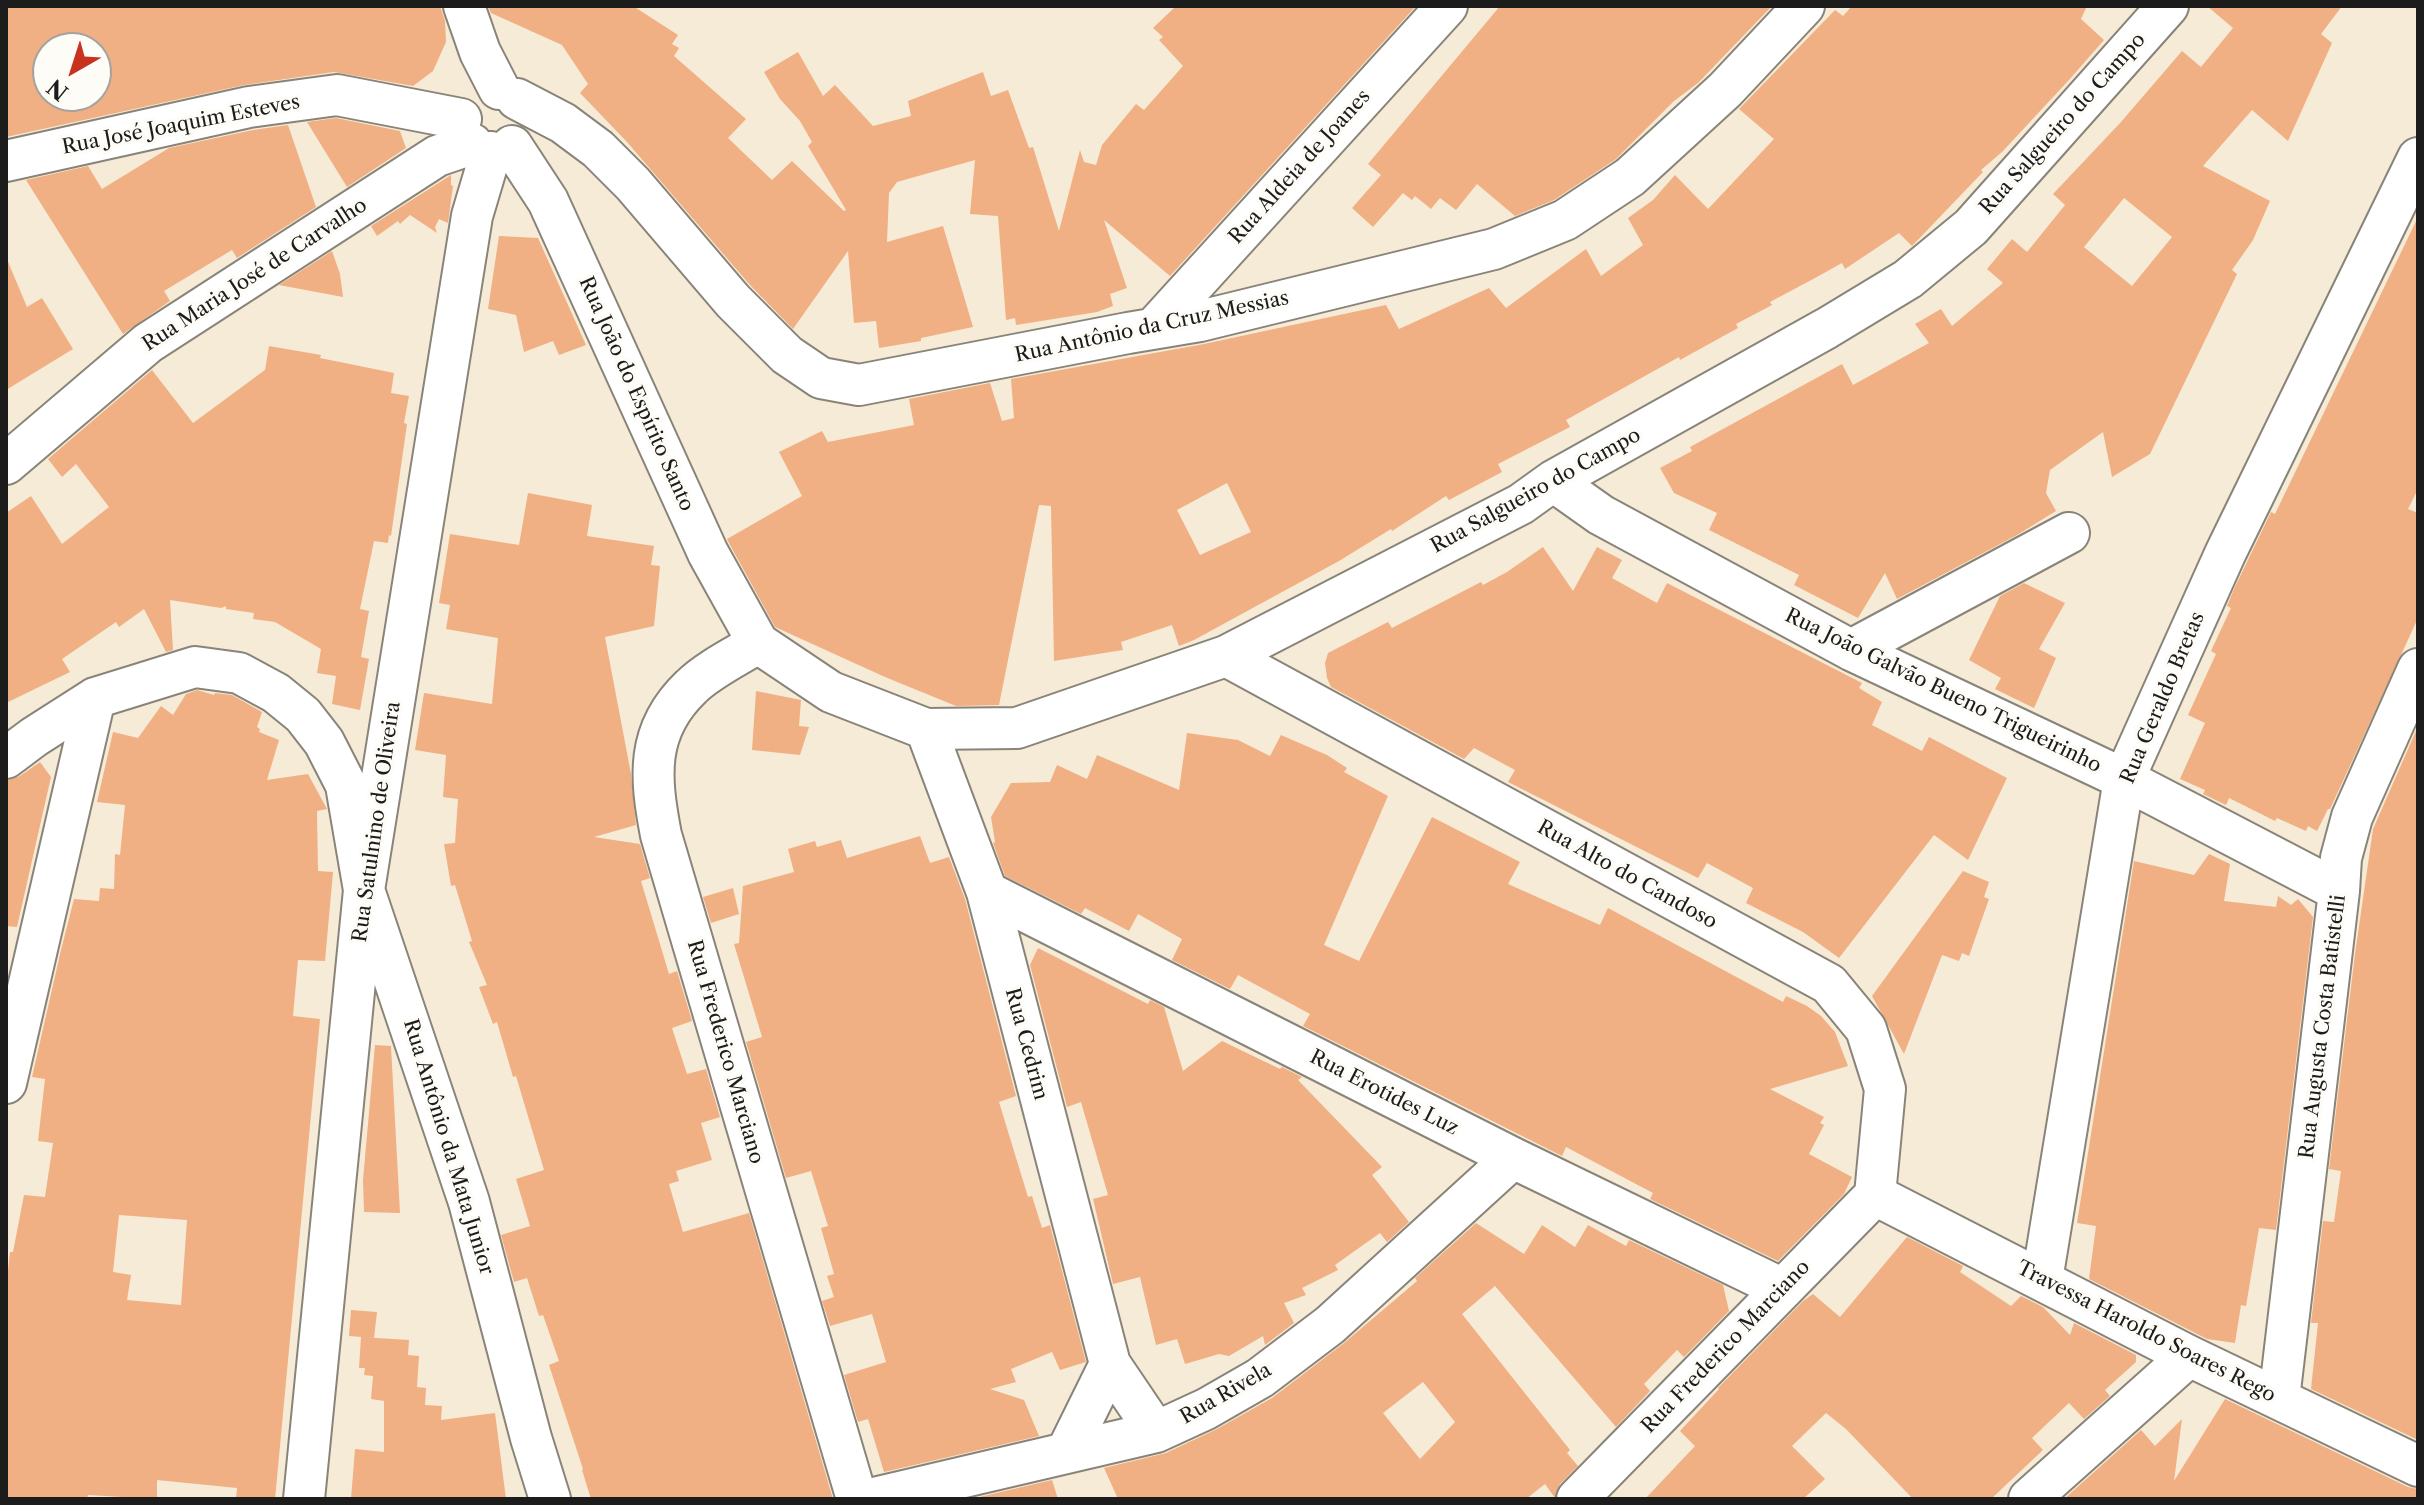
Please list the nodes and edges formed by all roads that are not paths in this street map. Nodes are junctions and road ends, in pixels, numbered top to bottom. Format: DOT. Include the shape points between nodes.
graph roads {
  1 [pos="464,6"];
  2 [pos="1447,6"];
  3 [pos="1804,6"];
  4 [pos="2168,6"];
  5 [pos="2140,22"];
  6 [pos="490,122"];
  7 [pos="2418,158"];
  8 [pos="6,161"];
  9 [pos="1154,328"];
  10 [pos="6,464"];
  11 [pos="1553,481"];
  12 [pos="2069,533"];
  13 [pos="758,643"];
  14 [pos="1851,650"];
  15 [pos="1226,656"];
  16 [pos="2418,669"];
  17 [pos="95,698"];
  18 [pos="926,729"];
  19 [pos="6,758"];
  20 [pos="2124,779"];
  21 [pos="364,890"];
  22 [pos="2339,891"];
  23 [pos="987,892"];
  24 [pos="6,1083"];
  25 [pos="1513,1158"];
  26 [pos="1875,1195"];
  27 [pos="2042,1280"];
  28 [pos="1783,1289"];
  29 [pos="2189,1356"];
  30 [pos="1110,1364"];
  31 [pos="2279,1399"];
  32 [pos="1156,1432"];
  33 [pos="1066,1453"];
  34 [pos="2418,1466"];
  35 [pos="304,1499"];
  36 [pos="550,1499"];
  37 [pos="857,1499"];
  38 [pos="870,1499"];
  39 [pos="1577,1499"];
  40 [pos="2029,1499"];
  1 -- 6 [label="street" via="480,52"];
  2 -- 9 [label="street, Rua Aldeia de Joanes"];
  3 -- 9 [label="street, Rua Antônio da Cruz Messias" via="1725,90 1630,177 1565,220 1494,249"];
  4 -- 5 [label="street, Rua Salgueiro do Campo"];
  5 -- 11 [label="street, Rua Salgueiro do Campo" via="1971,227 1908,279"];
  6 -- 8 [label="street, Rua José Joaquim Esteves" via="337,95 249,107"];
  6 -- 9 [label="street, Rua Antônio da Cruz Messias" via="598,149 733,301 787,355 821,378 859,385"];
  6 -- 10 [label="street, Rua Maria José de Carvalho" via="148,343"];
  6 -- 13 [label="street, Rua João do Espírito Santo" via="548,201 708,553"];
  6 -- 21 [label="street, Rua Satulnino de Oliveira"];
  7 -- 20 [label="street, Rua Geraldo Bretas" via="2225,554"];
  11 -- 14 [label="street, Rua João Galvão Bueno Trigueirinho" via="1601,515"];
  11 -- 15 [label="street, Rua Salgueiro do Campo" via="1521,504"];
  12 -- 14 [label="street"];
  13 -- 18 [label="street, Rua Salgueiro do Campo" via="831,692"];
  13 -- 37 [label="street, Rua Frederico Marciano" via="692,685 669,712 656,742 652,791"];
  14 -- 20 [label="street, Rua João Galvão Bueno Trigueirinho"];
  15 -- 18 [label="street, Rua Salgueiro do Campo" via="1017,728"];
  15 -- 26 [label="street, Rua Alto do Candoso" via="1829,984 1866,1029 1885,1089"];
  16 -- 22 [label="street, Rua Augusta Costa Batistelli" via="2352,817"];
  17 -- 19 [label="street"];
  17 -- 21 [label="street" via="195,667 239,673 276,693 324,742 346,785"];
  17 -- 24 [label="street"];
  18 -- 23 [label="street, Rua Cedrim"];
  20 -- 22 [label="street, Rua João Galvão Bueno Trigueirinho"];
  20 -- 27 [label="street, Rua Geraldo Bretas"];
  21 -- 35 [label="street, Rua Satulnino de Oliveira"];
  21 -- 36 [label="street, Rua Antônio da Mata Junior" via="469,1202"];
  22 -- 31 [label="street, Rua Augusta Costa Batistelli"];
  23 -- 25 [label="street, Rua Erotides Luz"];
  23 -- 30 [label="street, Rua Cedrim"];
  25 -- 28 [label="street, Rua Erotides Luz"];
  25 -- 32 [label="street, Rua Rivela" via="1330,1325 1260,1378"];
  26 -- 27 [label="street, Travessa Haroldo Soares Rego"];
  26 -- 28 [label="street, Rua Frederico Marciano"];
  27 -- 29 [label="street, Travessa Haroldo Soares Rego"];
  28 -- 39 [label="street, Rua Frederico Marciano"];
  29 -- 31 [label="street, Travessa Haroldo Soares Rego"];
  29 -- 40 [label="street"];
  30 -- 32 [label="street, Rua Cedrim"];
  30 -- 33 [label="street"];
  31 -- 34 [label="street, Travessa Haroldo Soares Rego"];
  32 -- 33 [label="street, Rua Rivela"];
  33 -- 38 [label="street, Rua Rivela"];
}
